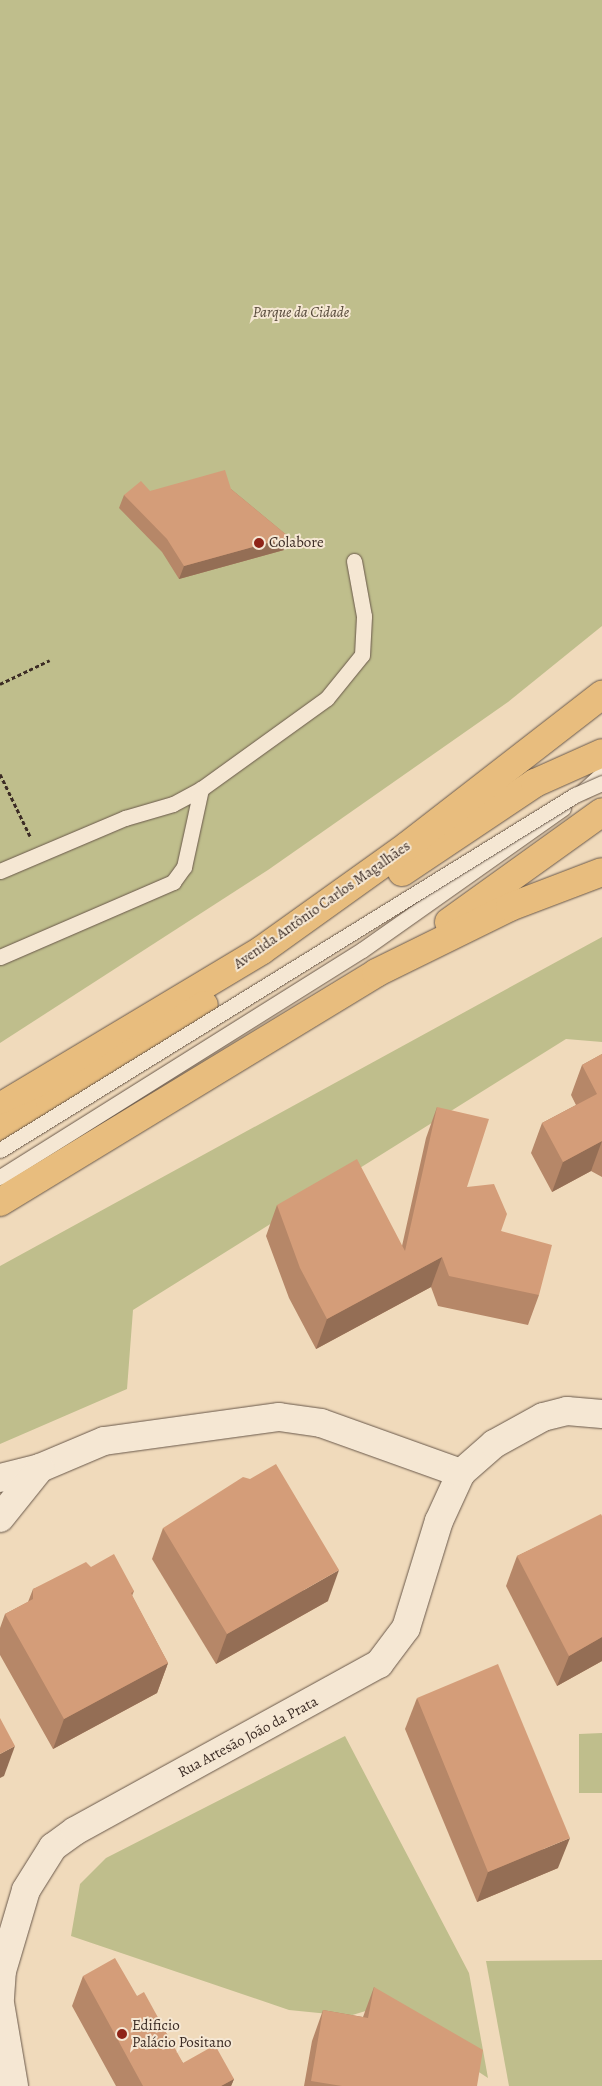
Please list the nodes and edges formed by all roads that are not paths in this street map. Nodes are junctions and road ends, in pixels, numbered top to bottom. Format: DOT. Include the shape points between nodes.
graph roads {
  1 [pos="354,561"];
  2 [pos="602,695"];
  3 [pos="602,753"];
  4 [pos="602,774"];
  5 [pos="602,783"];
  6 [pos="201,789"];
  7 [pos="602,812"];
  8 [pos="0,871"];
  9 [pos="602,872"];
  10 [pos="0,957"];
  11 [pos="376,973"];
  12 [pos="0,1107"];
  13 [pos="11,1125"];
  14 [pos="0,1150"];
  15 [pos="0,1177"];
  16 [pos="0,1202"];
  17 [pos="598,1407"];
  18 [pos="40,1468"];
  19 [pos="461,1474"];
  20 [pos="0,1478"];
  21 [pos="0,1518"];
  22 [pos="1,1972"];
  23 [pos="0,1998"];
  24 [pos="0,2003"];
  25 [pos="0,2081"];
  26 [pos="6,2086"];
  27 [pos="14,2086"];
  1 -- 6 [label="lane" via="364,637 354,669 326,698"];
  2 -- 12 [label="main road, Avenida Antônio Carlos Magalhães" via="415,841 262,950"];
  3 -- 13 [label="main road" via="534,783 50,1108"];
  4 -- 15 [label="lane" via="538,829 362,950"];
  5 -- 14 [label="lane, bridge" via="575,794"];
  6 -- 8 [label="lane"];
  6 -- 10 [label="lane" via="184,867 173,882"];
  7 -- 11 [label="main road"];
  9 -- 11 [label="main road" via="510,907"];
  11 -- 16 [label="main road"];
  17 -- 19 [label="street" via="542,1417 494,1444"];
  18 -- 19 [label="street" via="104,1441 279,1417 321,1423"];
  18 -- 20 [label="street"];
  18 -- 21 [label="street"];
  19 -- 22 [label="street, Rua Artesão João da Prata" via="439,1521 406,1628 379,1664 75,1830 53,1847 26,1890"];
  22 -- 23 [label="street, Rua Artesão João da Prata"];
  24 -- 27 [label="street"];
  25 -- 26 [label="street"];
}
